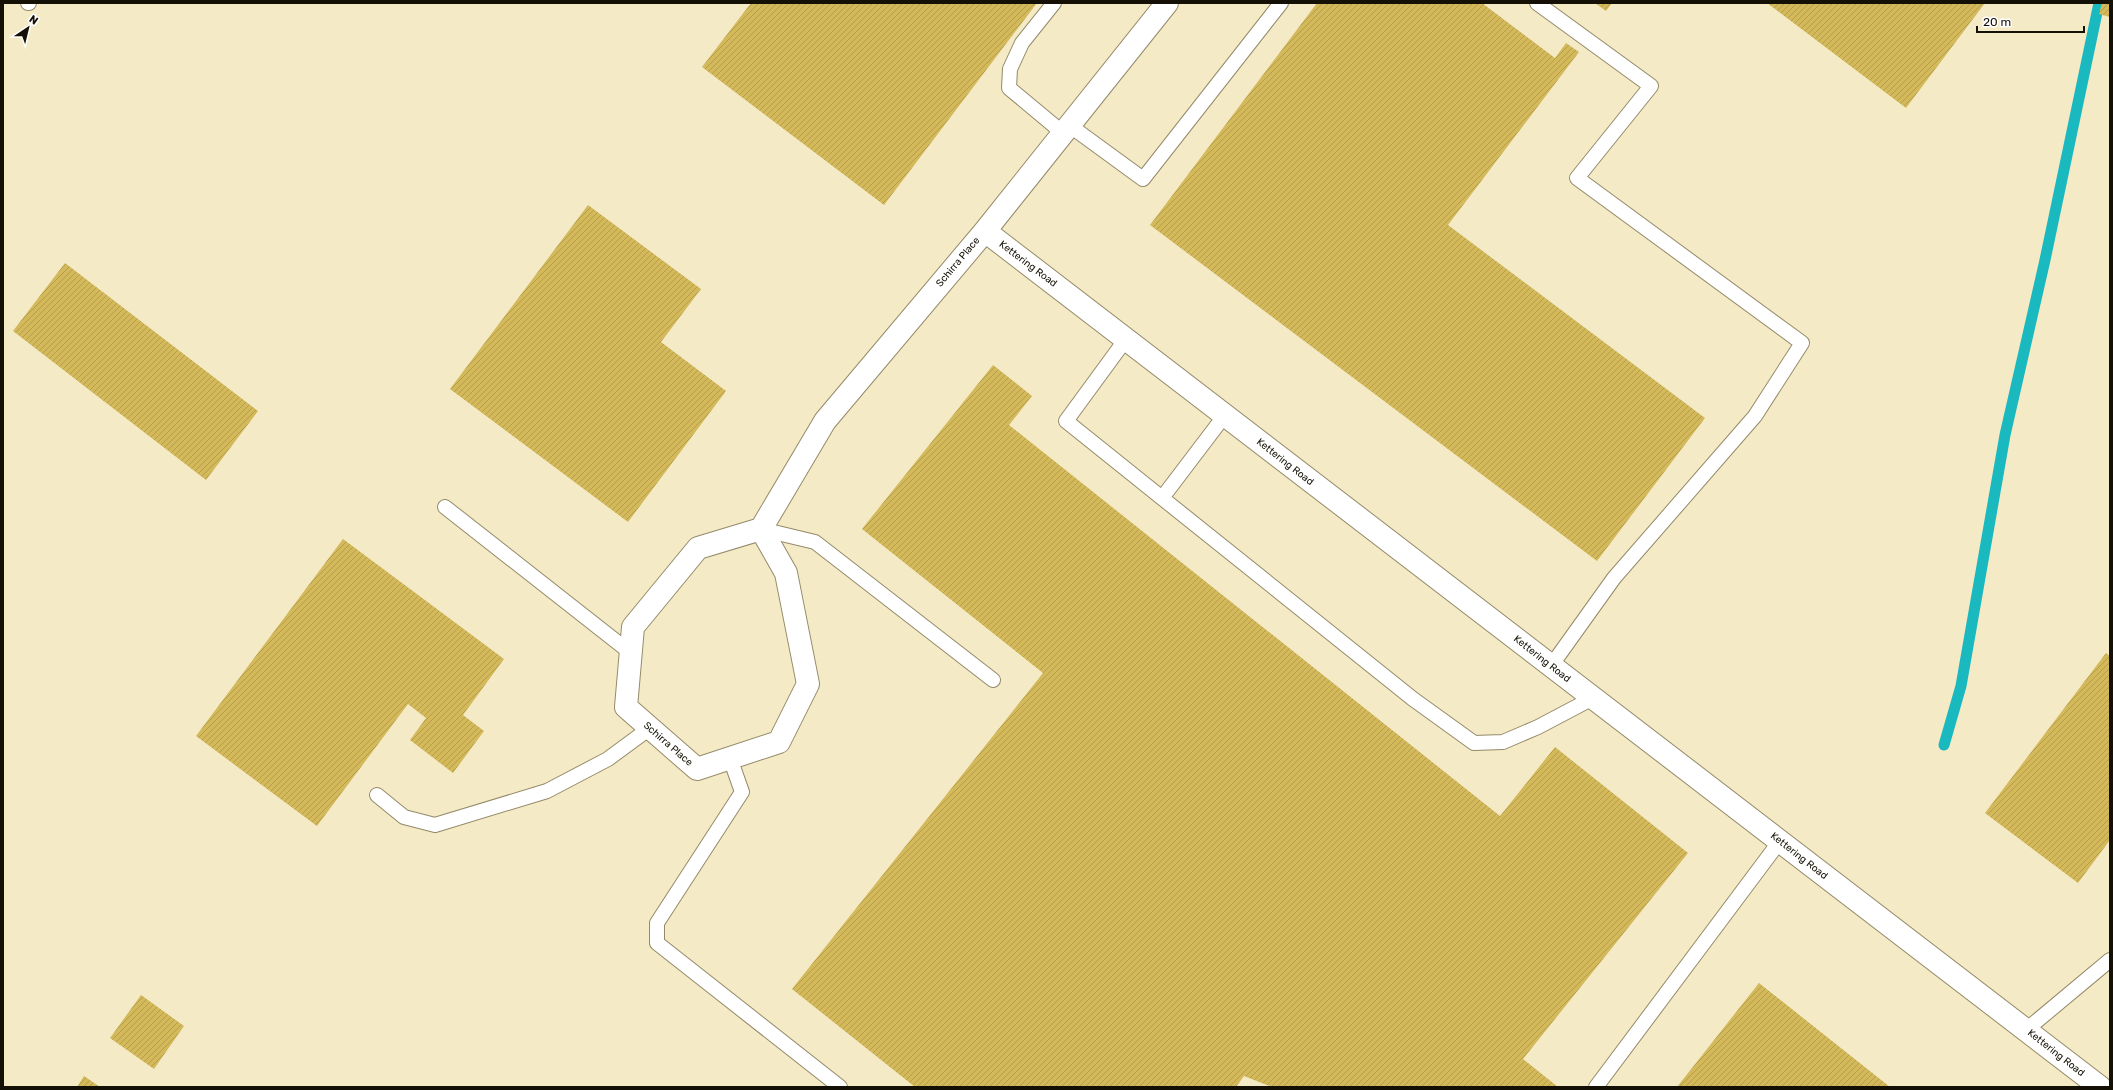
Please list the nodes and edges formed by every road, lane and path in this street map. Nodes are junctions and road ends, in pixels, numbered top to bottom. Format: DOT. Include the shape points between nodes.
graph roads {
  1 [pos="1054,3"];
  2 [pos="1167,3"];
  3 [pos="1281,3"];
  4 [pos="1537,3"];
  5 [pos="1066,129"];
  6 [pos="985,231"];
  7 [pos="1126,339"];
  8 [pos="1225,415"];
  9 [pos="1162,498"];
  10 [pos="445,507"];
  11 [pos="761,529"];
  12 [pos="631,653"];
  13 [pos="1551,666"];
  14 [pos="993,680"];
  15 [pos="1593,698"];
  16 [pos="650,728"];
  17 [pos="730,758"];
  18 [pos="377,795"];
  19 [pos="1780,841"];
  20 [pos="2110,960"];
  21 [pos="2026,1030"];
  22 [pos="2088,1084"];
  23 [pos="840,1087"];
  24 [pos="1596,1087"];
  1 -- 5 [label="lane" via="1022,43 1010,69 1009,88"];
  2 -- 5 [label="street, Schirra Place"];
  3 -- 5 [label="lane" via="1143,179"];
  4 -- 13 [label="lane" via="1651,86 1577,178 1802,343 1755,416 1614,578"];
  5 -- 6 [label="street, Schirra Place"];
  6 -- 7 [label="street, Kettering Road"];
  6 -- 11 [label="street, Schirra Place" via="825,421"];
  7 -- 8 [label="street, Kettering Road"];
  7 -- 9 [label="lane" via="1066,421"];
  8 -- 9 [label="lane"];
  8 -- 13 [label="street, Kettering Road"];
  9 -- 15 [label="lane" via="1414,700 1474,743 1503,742"];
  10 -- 12 [label="lane"];
  11 -- 12 [label="street, Schirra Place" via="698,548 633,627"];
  11 -- 14 [label="lane" via="815,542"];
  11 -- 17 [label="street, Schirra Place" via="786,573 808,684 779,742"];
  12 -- 16 [label="street, Schirra Place" via="626,707"];
  13 -- 15 [label="street, Kettering Road"];
  15 -- 19 [label="street, Kettering Road"];
  16 -- 17 [label="street, Schirra Place" via="697,769"];
  16 -- 18 [label="lane" via="608,759 547,791 435,825 404,817"];
  17 -- 23 [label="lane" via="742,792 657,923 657,943"];
  19 -- 21 [label="street, Kettering Road"];
  19 -- 24 [label="lane"];
  20 -- 21 [label="lane"];
  21 -- 22 [label="street, Kettering Road"];
}
